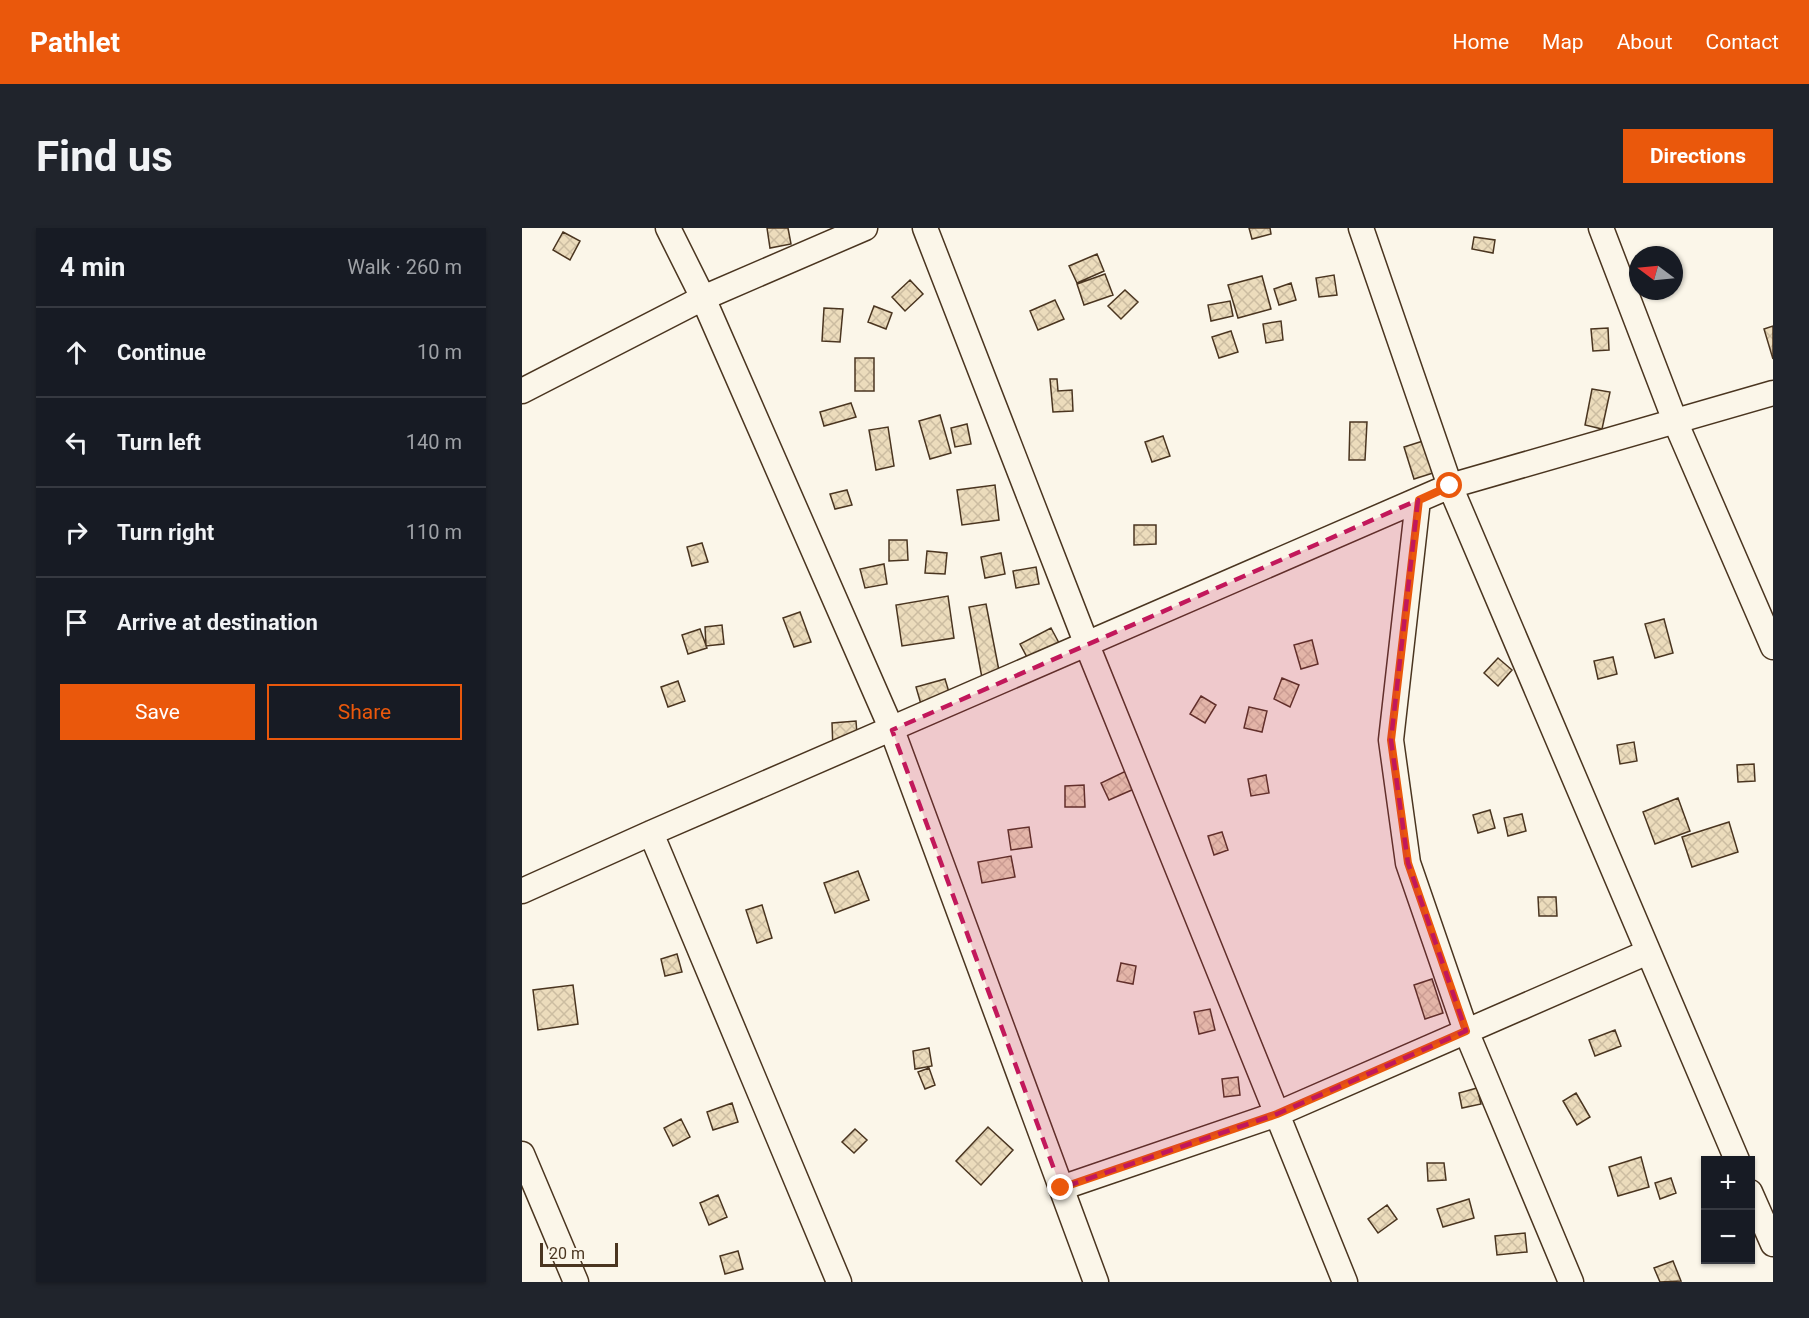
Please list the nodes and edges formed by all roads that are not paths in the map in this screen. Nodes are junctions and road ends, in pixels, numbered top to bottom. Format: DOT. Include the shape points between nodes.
graph roads {
  1 [pos="668,228"];
  2 [pos="866,228"];
  3 [pos="925,228"];
  4 [pos="1361,228"];
  5 [pos="1601,228"];
  6 [pos="704,298"];
  7 [pos="522,391"];
  8 [pos="1773,393"];
  9 [pos="1675,421"];
  10 [pos="1450,486"];
  11 [pos="1419,500"];
  12 [pos="1087,645"];
  13 [pos="1773,647"];
  14 [pos="892,730"];
  15 [pos="651,833"];
  16 [pos="522,891"];
  17 [pos="1648,952"];
  18 [pos="1466,1031"];
  19 [pos="1277,1114"];
  20 [pos="522,1154"];
  21 [pos="1735,1156"];
  22 [pos="1061,1188"];
  23 [pos="1755,1203"];
  24 [pos="1773,1244"];
  25 [pos="836,1281"];
  26 [pos="576,1282"];
  27 [pos="1096,1282"];
  28 [pos="1345,1282"];
  29 [pos="1571,1282"];
  1 -- 6 [label="street"];
  2 -- 6 [label="street"];
  3 -- 12 [label="street"];
  4 -- 10 [label="street"];
  5 -- 9 [label="street"];
  6 -- 7 [label="street"];
  6 -- 14 [label="street"];
  8 -- 9 [label="street"];
  9 -- 10 [label="street"];
  9 -- 13 [label="street"];
  10 -- 11 [label="street"];
  10 -- 17 [label="street"];
  11 -- 12 [label="street"];
  11 -- 18 [label="street" via="1391,740 1408,863"];
  12 -- 14 [label="street"];
  12 -- 19 [label="street"];
  14 -- 15 [label="street"];
  14 -- 22 [label="street"];
  15 -- 16 [label="street"];
  15 -- 25 [label="street"];
  17 -- 18 [label="street"];
  17 -- 21 [label="street"];
  18 -- 19 [label="street"];
  18 -- 29 [label="street"];
  19 -- 22 [label="street"];
  19 -- 28 [label="street"];
  20 -- 26 [label="street"];
  22 -- 27 [label="street"];
  23 -- 24 [label="street"];
}
